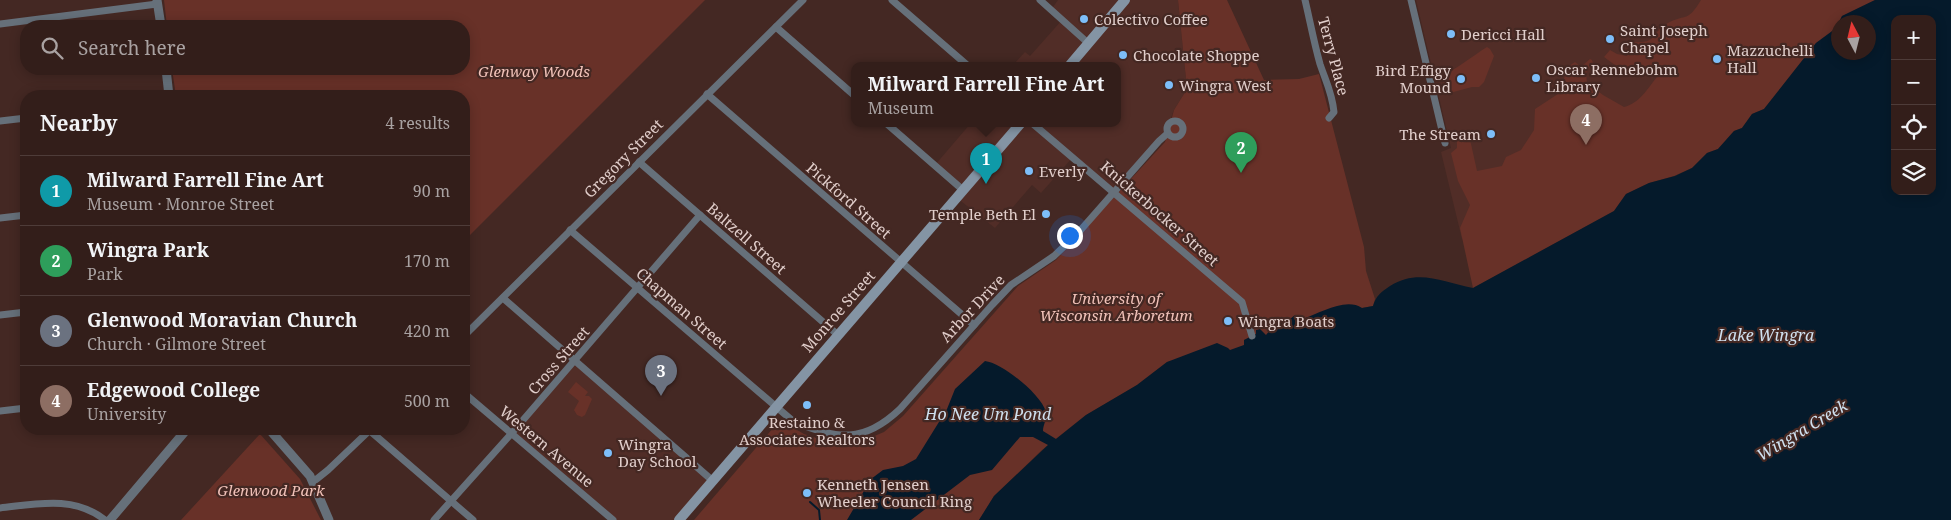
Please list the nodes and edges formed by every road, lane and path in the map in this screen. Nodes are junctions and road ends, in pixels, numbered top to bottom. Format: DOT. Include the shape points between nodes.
graph roads {
  1 [pos="802,0"];
  2 [pos="892,0"];
  3 [pos="1125,0"];
  4 [pos="1305,0"];
  5 [pos="1411,0"];
  6 [pos="1042,1"];
  7 [pos="157,2"];
  8 [pos="29,20"];
  9 [pos="159,20"];
  10 [pos="20,21"];
  11 [pos="0,24"];
  12 [pos="776,27"];
  13 [pos="1088,43"];
  14 [pos="964,62"];
  15 [pos="1072,62"];
  16 [pos="167,75"];
  17 [pos="168,90"];
  18 [pos="851,93"];
  19 [pos="707,94"];
  20 [pos="1329,118"];
  21 [pos="20,119"];
  22 [pos="0,121"];
  23 [pos="891,127"];
  24 [pos="1018,127"];
  25 [pos="1037,127"];
  26 [pos="1168,133"];
  27 [pos="1445,143"];
  28 [pos="639,162"];
  29 [pos="963,190"];
  30 [pos="1114,191"];
  31 [pos="20,216"];
  32 [pos="700,216"];
  33 [pos="0,218"];
  34 [pos="570,230"];
  35 [pos="901,262"];
  36 [pos="638,288"];
  37 [pos="503,298"];
  38 [pos="20,313"];
  39 [pos="0,315"];
  40 [pos="974,325"];
  41 [pos="470,330"];
  42 [pos="838,335"];
  43 [pos="1252,336"];
  44 [pos="574,361"];
  45 [pos="470,398"];
  46 [pos="775,407"];
  47 [pos="20,409"];
  48 [pos="0,411"];
  49 [pos="511,434"];
  50 [pos="182,435"];
  51 [pos="274,435"];
  52 [pos="365,435"];
  53 [pos="376,435"];
  54 [pos="713,481"];
  55 [pos="313,482"];
  56 [pos="450,500"];
  57 [pos="0,508"];
  58 [pos="105,520"];
  59 [pos="110,520"];
  60 [pos="329,520"];
  61 [pos="434,520"];
  62 [pos="473,520"];
  63 [pos="613,520"];
  64 [pos="679,520"];
  1 -- 12 [label="street, Gregory Street"];
  2 -- 14 [label="street"];
  3 -- 13 [label="main road"];
  4 -- 20 [label="street, Terry Place" via="1332,97 1334,112"];
  5 -- 27 [label="street"];
  6 -- 13 [label="street"];
  7 -- 8 [label="street"];
  7 -- 9 [label="street"];
  10 -- 11 [label="street"];
  12 -- 18 [label="street"];
  12 -- 19 [label="street, Gregory Street"];
  13 -- 15 [label="main road"];
  16 -- 17 [label="street"];
  19 -- 28 [label="street, Gregory Street"];
  19 -- 35 [label="street, Pickford Street"];
  21 -- 22 [label="street"];
  23 -- 29 [label="street"];
  24 -- 29 [label="main road, Monroe Street"];
  25 -- 30 [label="street, Knickerbocker Street"];
  26 -- 30 [label="street, Arbor Drive"];
  28 -- 32 [label="street, Baltzell Street"];
  28 -- 34 [label="street, Gregory Street"];
  29 -- 35 [label="main road, Monroe Street"];
  30 -- 40 [label="street, Arbor Drive" via="1054,256 1011,286"];
  30 -- 43 [label="street, Knickerbocker Street" via="1242,302"];
  31 -- 33 [label="street"];
  32 -- 36 [label="street, Cross Street"];
  32 -- 42 [label="street, Baltzell Street"];
  34 -- 36 [label="street, Chapman Street"];
  34 -- 37 [label="street, Gregory Street"];
  35 -- 40 [label="street, Pickford Street"];
  35 -- 42 [label="main road, Monroe Street"];
  36 -- 44 [label="street, Cross Street"];
  36 -- 46 [label="street, Chapman Street"];
  37 -- 41 [label="street, Gregory Street"];
  37 -- 44 [label="street"];
  38 -- 39 [label="street"];
  40 -- 46 [label="street, Arbor Drive" via="900,409 876,428 838,436 794,422"];
  42 -- 46 [label="main road, Monroe Street"];
  44 -- 49 [label="street, Cross Street"];
  44 -- 54 [label="street"];
  45 -- 49 [label="street, Western Avenue"];
  46 -- 54 [label="main road, Monroe Street"];
  47 -- 48 [label="street"];
  49 -- 56 [label="street, Cross Street"];
  49 -- 63 [label="street, Western Avenue"];
  50 -- 59 [label="street"];
  51 -- 55 [label="street"];
  52 -- 55 [label="street"];
  53 -- 56 [label="street"];
  54 -- 64 [label="main road, Monroe Street"];
  55 -- 60 [label="street"];
  56 -- 61 [label="street, Cross Street"];
  56 -- 62 [label="street"];
  57 -- 58 [label="street" via="58,502 86,509"];
}
